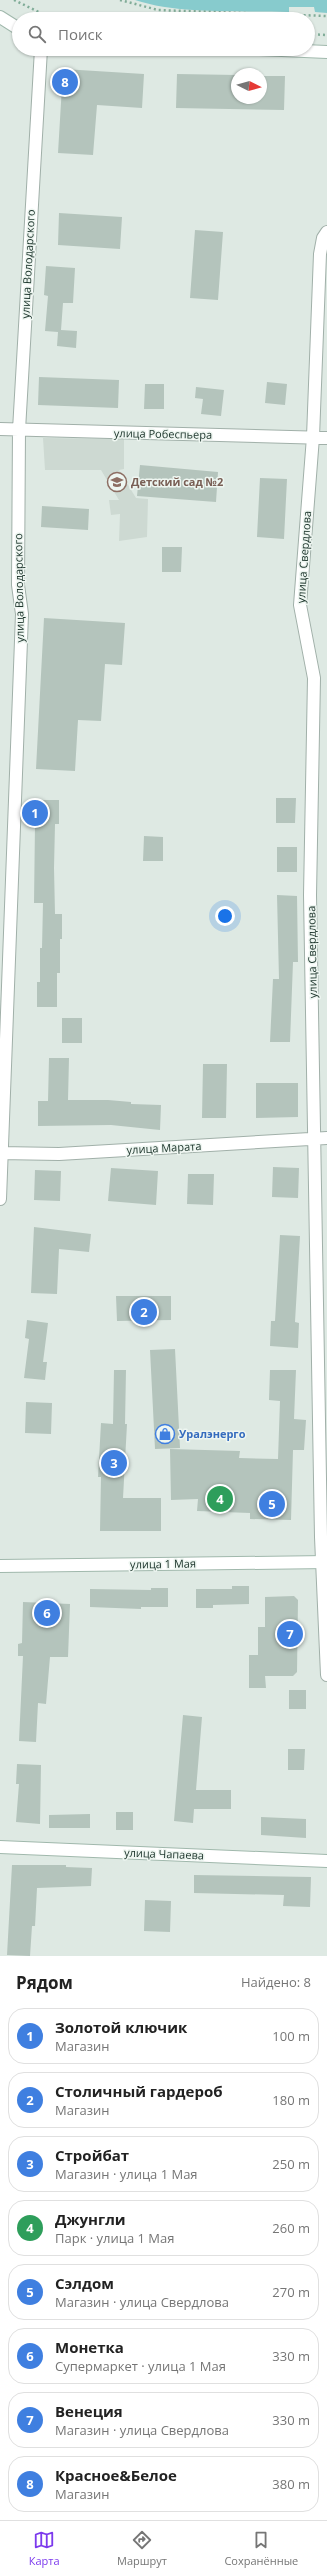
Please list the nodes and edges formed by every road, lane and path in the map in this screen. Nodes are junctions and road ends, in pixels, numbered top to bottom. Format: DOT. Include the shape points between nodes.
graph roads {
  1 [pos="14,0"];
  2 [pos="120,0"];
  3 [pos="41,12"];
  4 [pos="214,12"];
  5 [pos="0,16"];
  6 [pos="315,16"];
  7 [pos="327,16"];
  8 [pos="12,24"];
  9 [pos="315,34"];
  10 [pos="327,35"];
  11 [pos="315,51"];
  12 [pos="327,52"];
  13 [pos="41,56"];
  14 [pos="327,232"];
  15 [pos="0,429"];
  16 [pos="19,430"];
  17 [pos="313,437"];
  18 [pos="327,438"];
  19 [pos="321,1139"];
  20 [pos="0,1153"];
  21 [pos="0,1199"];
  22 [pos="324,1562"];
  23 [pos="0,1566"];
  24 [pos="327,1675"];
  25 [pos="0,1847"];
  26 [pos="327,1861"];
  1 -- 3 [label="path"];
  2 -- 4 [label="path" via="158,10"];
  5 -- 8 [label="street"];
  6 -- 7 [label="path"];
  9 -- 10 [label="path"];
  11 -- 12 [label="street"];
  13 -- 16 [label="street, улица Володарского"];
  14 -- 17 [label="street, улица Свердлова" via="320,254"];
  15 -- 16 [label="street, улица Робеспьера"];
  16 -- 17 [label="street, улица Робеспьера"];
  16 -- 20 [label="street, улица Володарского" via="18,585 22,614"];
  17 -- 18 [label="street, улица Робеспьера"];
  17 -- 19 [label="street, улица Свердлова" via="300,605 314,678 310,895"];
  19 -- 20 [label="street, улица Марата" via="59,1154"];
  19 -- 22 [label="street, улица Свердлова"];
  20 -- 21 [label="street, улица Володарского"];
  22 -- 23 [label="street, улица 1 Мая"];
  22 -- 24 [label="street, улица Свердлова"];
  25 -- 26 [label="street, улица Чапаева"];
}
